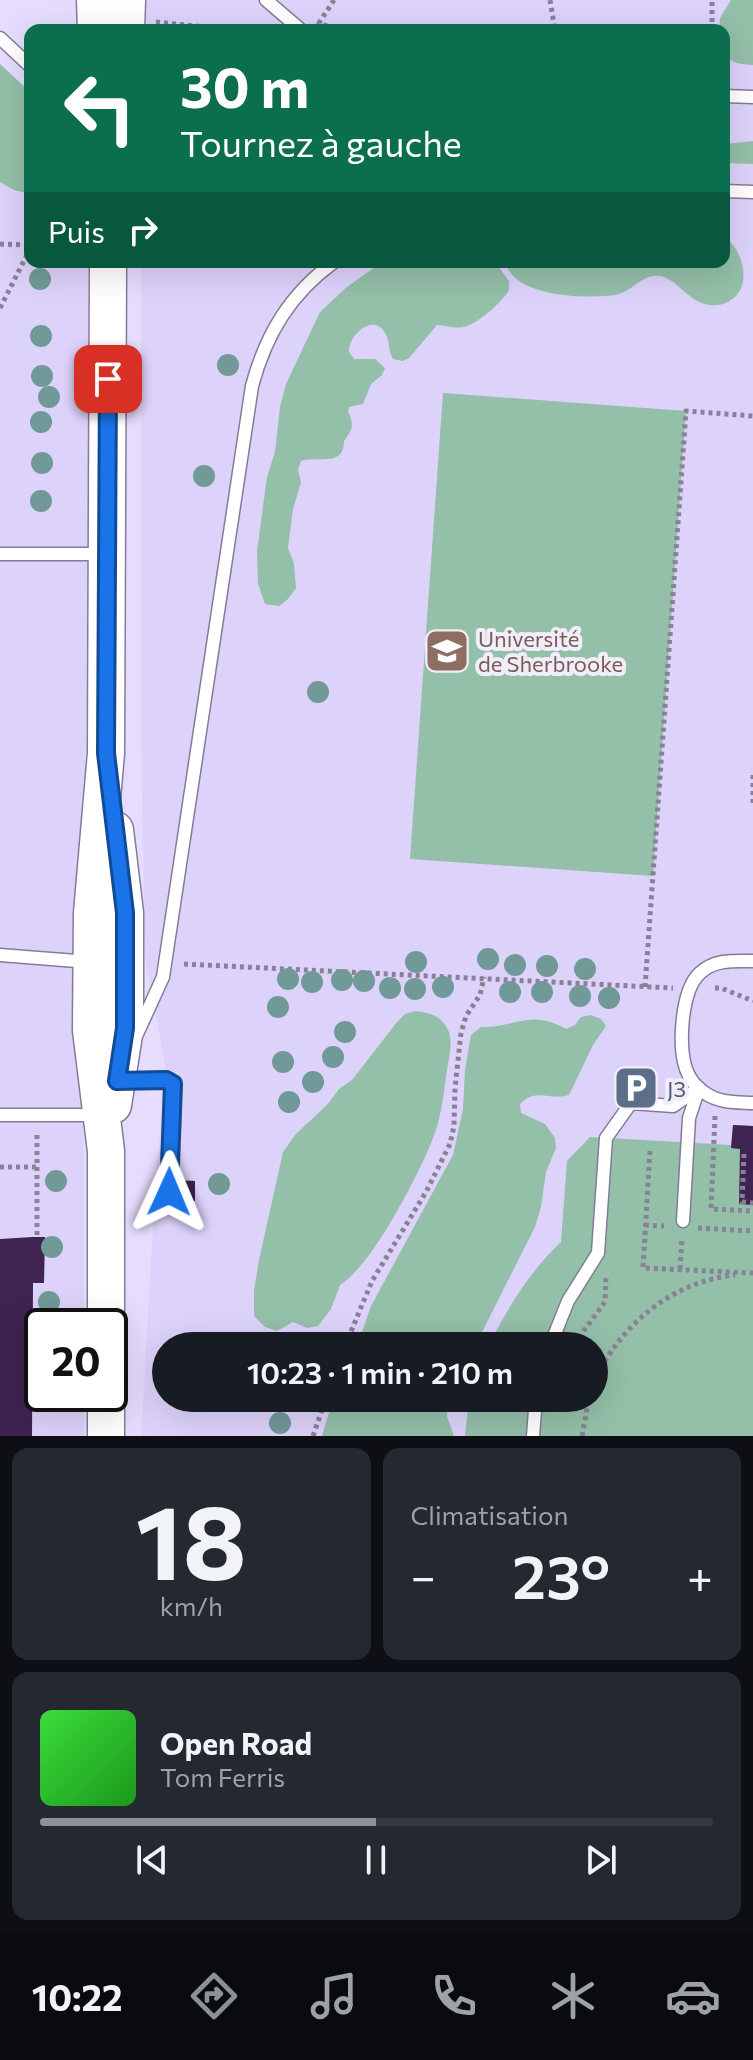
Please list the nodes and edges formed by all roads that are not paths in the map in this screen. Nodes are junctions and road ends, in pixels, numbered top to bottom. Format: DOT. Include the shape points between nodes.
graph roads {
  1 [pos="95,0"];
  2 [pos="266,0"];
  3 [pos="96,24"];
  4 [pos="294,24"];
  5 [pos="0,38"];
  6 [pos="24,60"];
  7 [pos="730,96"];
  8 [pos="753,97"];
  9 [pos="730,191"];
  10 [pos="753,192"];
  11 [pos="108,268"];
  12 [pos="326,268"];
  13 [pos="0,554"];
  14 [pos="107,554"];
  15 [pos="106,753"];
  16 [pos="0,955"];
  17 [pos="753,961"];
  18 [pos="92,963"];
  19 [pos="699,1088"];
  20 [pos="107,1098"];
  21 [pos="753,1103"];
  22 [pos="0,1115"];
  23 [pos="169,1192"];
  24 [pos="683,1221"];
  25 [pos="106,1308"];
  26 [pos="556,1332"];
  27 [pos="106,1412"];
  28 [pos="535,1412"];
  29 [pos="106,1436"];
  30 [pos="533,1436"];
  1 -- 3 [label="main road"];
  2 -- 4 [label="lane"];
  5 -- 6 [label="lane"];
  7 -- 8 [label="lane"];
  9 -- 10 [label="lane"];
  11 -- 14 [label="main road"];
  12 -- 20 [label="lane" via="289,304 257,367 163,977"];
  13 -- 14 [label="lane"];
  14 -- 15 [label="main road"];
  15 -- 18 [label="main road"];
  15 -- 20 [label="main road" via="125,913 125,1028"];
  16 -- 18 [label="lane"];
  17 -- 19 [label="lane" via="714,964 689,988 683,1058"];
  18 -- 20 [label="main road" via="91,1030"];
  19 -- 21 [label="lane" via="722,1100"];
  19 -- 24 [label="lane" via="689,1118"];
  19 -- 26 [label="lane" via="673,1106 631,1103 606,1138 598,1253"];
  20 -- 22 [label="lane"];
  20 -- 23 [label="lane" via="166,1080 173,1084"];
  20 -- 25 [label="main road"];
  27 -- 29 [label="main road"];
  28 -- 30 [label="lane"];
}
